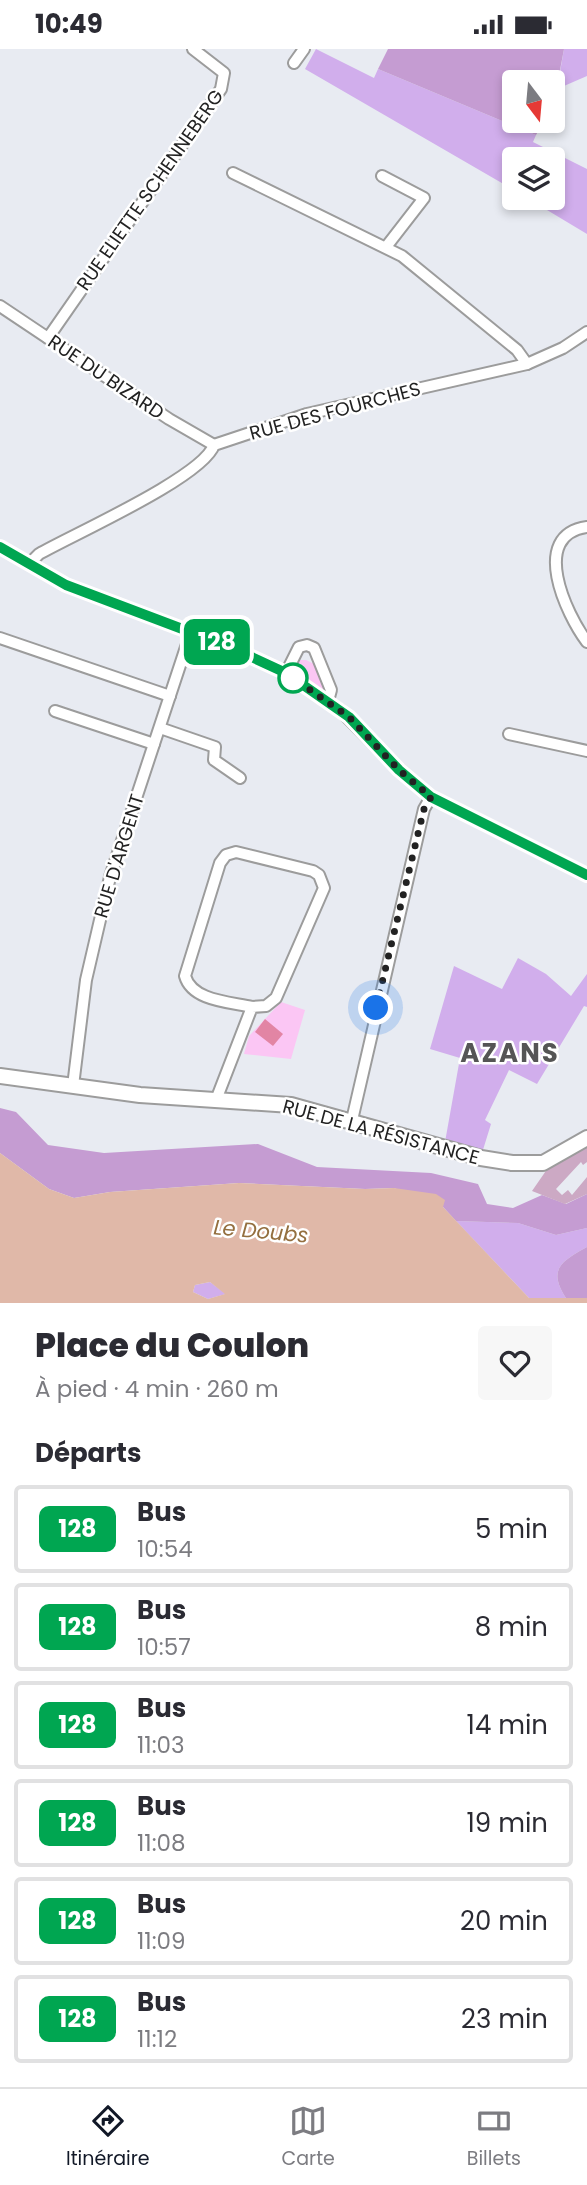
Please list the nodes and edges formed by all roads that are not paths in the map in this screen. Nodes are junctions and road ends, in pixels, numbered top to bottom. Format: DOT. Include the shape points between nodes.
graph roads {
  1 [pos="193,49"];
  2 [pos="304,49"];
  3 [pos="294,63"];
  4 [pos="233,173"];
  5 [pos="382,176"];
  6 [pos="386,247"];
  7 [pos="0,307"];
  8 [pos="587,332"];
  9 [pos="47,338"];
  10 [pos="527,364"];
  11 [pos="214,445"];
  12 [pos="587,527"];
  13 [pos="0,547"];
  14 [pos="29,564"];
  15 [pos="191,632"];
  16 [pos="0,638"];
  17 [pos="587,642"];
  18 [pos="286,673"];
  19 [pos="170,696"];
  20 [pos="328,701"];
  21 [pos="55,711"];
  22 [pos="160,728"];
  23 [pos="509,734"];
  24 [pos="154,744"];
  25 [pos="587,751"];
  26 [pos="240,778"];
  27 [pos="431,797"];
  28 [pos="587,875"];
  29 [pos="252,1007"];
  30 [pos="0,1076"];
  31 [pos="73,1086"];
  32 [pos="216,1100"];
  33 [pos="352,1121"];
  34 [pos="587,1137"];
  1 -- 9 [label="street, RUE ELIETTE SCHENNEBERG" via="224,73 221,89"];
  2 -- 3 [label="street"];
  4 -- 6 [label="street"];
  5 -- 6 [label="street" via="424,198"];
  6 -- 10 [label="street" via="517,349"];
  7 -- 9 [label="street, RUE DU BIZARD"];
  8 -- 10 [label="street, RUE DES FOURCHES"];
  9 -- 11 [label="street, RUE DU BIZARD"];
  10 -- 11 [label="street, RUE DES FOURCHES" via="307,414"];
  11 -- 14 [label="street, RUE DES FOURCHES" via="211,454 179,476 39,554"];
  12 -- 17 [label="street" via="559,542 555,559 559,584"];
  13 -- 14 [label="street"];
  14 -- 15 [label="street" via="83,593"];
  15 -- 18 [label="street"];
  15 -- 19 [label="street, RUE D'ARGENT"];
  16 -- 19 [label="street"];
  18 -- 20 [label="street"];
  18 -- 20 [label="street" via="299,647 314,647 331,690"];
  19 -- 22 [label="street, RUE D'ARGENT"];
  20 -- 27 [label="street"];
  21 -- 24 [label="street"];
  22 -- 24 [label="street, RUE D'ARGENT"];
  22 -- 26 [label="street" via="215,747 214,760"];
  23 -- 25 [label="street"];
  24 -- 31 [label="street, RUE D'ARGENT" via="99,923 86,981"];
  27 -- 28 [label="street"];
  27 -- 33 [label="street" via="400,902"];
  29 -- 29 [label="street" via="266,1006 276,998 324,888 313,871 236,852 220,863 185,976 187,985 199,994"];
  29 -- 32 [label="street"];
  30 -- 31 [label="street, RUE DE LA RÉSISTANCE"];
  31 -- 32 [label="street, RUE DE LA RÉSISTANCE"];
  32 -- 33 [label="street, RUE DE LA RÉSISTANCE" via="291,1105"];
  33 -- 34 [label="street, RUE DE LA RÉSISTANCE" via="512,1163 548,1162"];
}
